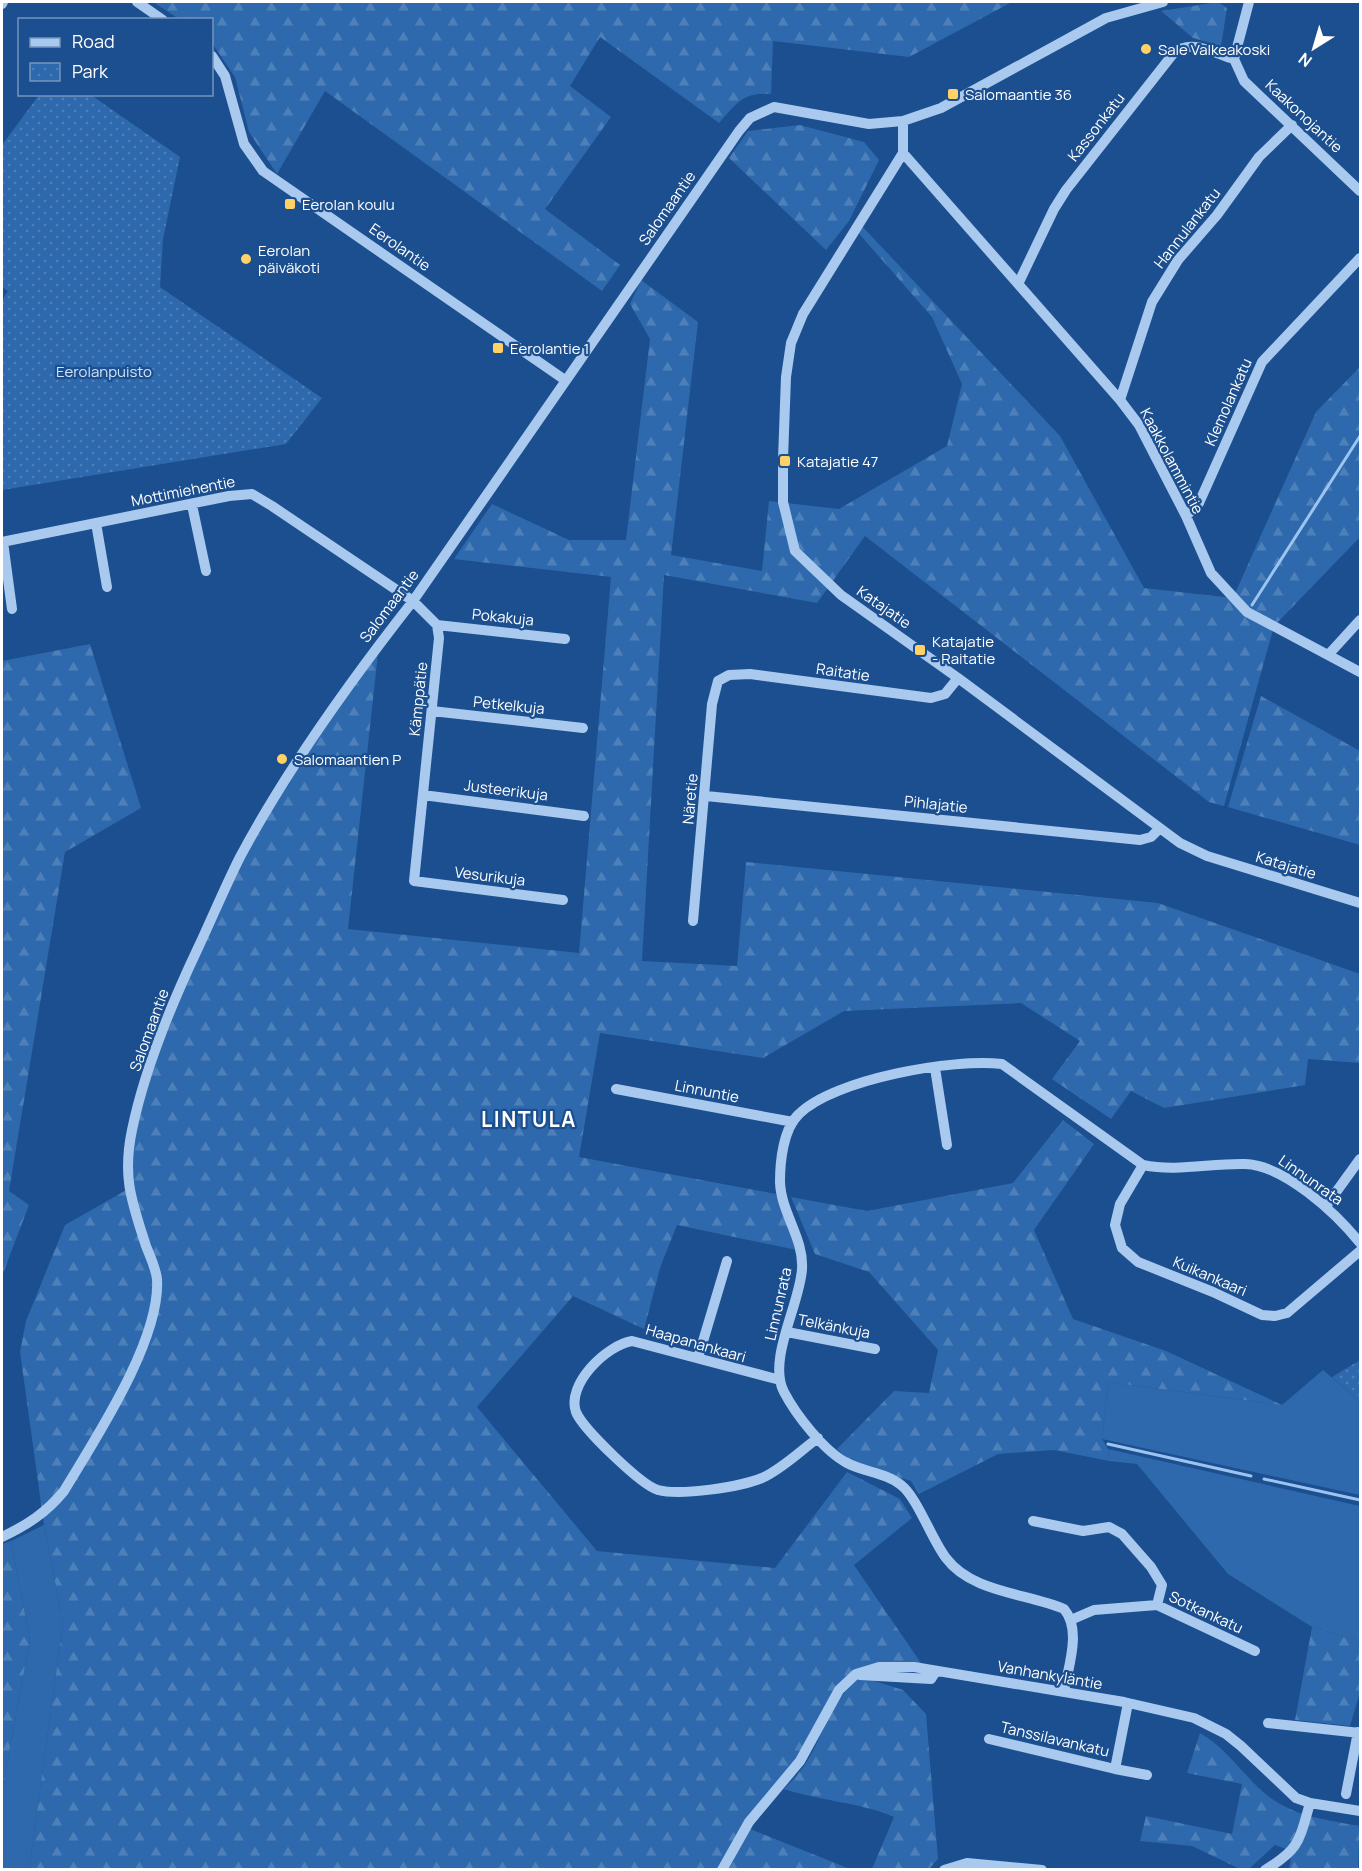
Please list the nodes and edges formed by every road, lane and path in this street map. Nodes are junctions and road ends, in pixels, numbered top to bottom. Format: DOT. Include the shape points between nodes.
graph roads {
  1 [pos="137,2"];
  2 [pos="1163,2"];
  3 [pos="1249,2"];
  4 [pos="160,18"];
  5 [pos="213,58"];
  6 [pos="1234,59"];
  7 [pos="903,121"];
  8 [pos="1292,125"];
  9 [pos="903,153"];
  10 [pos="1360,191"];
  11 [pos="1360,258"];
  12 [pos="1019,282"];
  13 [pos="565,380"];
  14 [pos="1120,400"];
  15 [pos="192,505"];
  16 [pos="1186,516"];
  17 [pos="96,523"];
  18 [pos="2,542"];
  19 [pos="206,571"];
  20 [pos="107,587"];
  21 [pos="412,601"];
  22 [pos="12,609"];
  23 [pos="1360,620"];
  24 [pos="437,625"];
  25 [pos="565,639"];
  26 [pos="1329,654"];
  27 [pos="1360,672"];
  28 [pos="958,678"];
  29 [pos="718,681"];
  30 [pos="432,711"];
  31 [pos="583,728"];
  32 [pos="423,795"];
  33 [pos="706,796"];
  34 [pos="584,816"];
  35 [pos="1159,829"];
  36 [pos="414,881"];
  37 [pos="563,900"];
  38 [pos="1360,903"];
  39 [pos="693,921"];
  40 [pos="934,1068"];
  41 [pos="616,1089"];
  42 [pos="792,1122"];
  43 [pos="947,1145"];
  44 [pos="1360,1159"];
  45 [pos="1143,1165"];
  46 [pos="1326,1206"];
  47 [pos="1360,1242"];
  48 [pos="1360,1251"];
  49 [pos="728,1261"];
  50 [pos="787,1332"];
  51 [pos="875,1349"];
  52 [pos="698,1358"];
  53 [pos="780,1380"];
  54 [pos="818,1438"];
  55 [pos="1033,1521"];
  56 [pos="2,1537"];
  57 [pos="1157,1605"];
  58 [pos="1072,1619"];
  59 [pos="1255,1652"];
  60 [pos="936,1671"];
  61 [pos="856,1674"];
  62 [pos="1064,1692"];
  63 [pos="1128,1703"];
  64 [pos="1268,1723"];
  65 [pos="1359,1733"];
  66 [pos="989,1739"];
  67 [pos="1115,1769"];
  68 [pos="1147,1775"];
  69 [pos="1346,1794"];
  70 [pos="1310,1803"];
  71 [pos="1360,1811"];
  72 [pos="722,1869"];
  73 [pos="944,1869"];
  74 [pos="1042,1869"];
  75 [pos="1265,1869"];
  1 -- 4 [label="street"];
  2 -- 7 [label="street, Salomaantie" via="1106,18 941,108"];
  3 -- 6 [label="street"];
  5 -- 13 [label="street, Eerolantie" via="225,76 244,144 263,171"];
  6 -- 8 [label="street, Kaakonojantie" via="1244,81"];
  6 -- 12 [label="street, Kassonkatu" via="1190,46 1173,54 1066,190"];
  7 -- 9 [label="street"];
  7 -- 13 [label="street, Salomaantie" via="869,124 774,107 750,118"];
  8 -- 10 [label="street, Kaakonojantie"];
  8 -- 14 [label="street, Hannulankatu" via="1259,157 1178,260 1152,302"];
  9 -- 12 [label="street, Kaakkolammintie"];
  9 -- 28 [label="street, Katajatie" via="803,314 791,343 783,502 795,551 815,572"];
  11 -- 16 [label="street, Klemolankatu" via="1262,362 1199,503"];
  12 -- 14 [label="street, Kaakkolammintie"];
  13 -- 21 [label="street, Salomaantie"];
  14 -- 16 [label="street, Kaakkolammintie" via="1139,425"];
  15 -- 17 [label="street, Mottimiehentie"];
  15 -- 19 [label="street"];
  15 -- 21 [label="street, Mottimiehentie" via="252,494"];
  16 -- 26 [label="street, Kaakkolammintie" via="1211,573 1233,599 1247,612"];
  17 -- 18 [label="street, Mottimiehentie"];
  17 -- 20 [label="street"];
  18 -- 22 [label="street"];
  21 -- 24 [label="street"];
  21 -- 56 [label="street, Salomaantie" via="320,728 246,848 182,983 152,1061 132,1129 126,1166 128,1189 157,1279 154,1311 130,1377 64,1491 30,1523"];
  23 -- 26 [label="street"];
  24 -- 25 [label="street, Pokakuja"];
  24 -- 30 [label="street, Kämppätie"];
  26 -- 27 [label="street, Kaakkolammintie"];
  28 -- 29 [label="street, Raitatie" via="945,693 931,698 750,674 729,675"];
  28 -- 35 [label="street, Katajatie"];
  29 -- 33 [label="street, Näretie" via="712,704"];
  30 -- 31 [label="street, Petkelkuja"];
  30 -- 32 [label="street, Kämppätie"];
  32 -- 34 [label="street, Justeerikuja"];
  32 -- 36 [label="street, Kämppätie"];
  33 -- 35 [label="street, Pihlajatie" via="1140,840"];
  33 -- 39 [label="street, Näretie"];
  35 -- 38 [label="street, Katajatie" via="1207,856"];
  36 -- 37 [label="street, Vesurikuja"];
  40 -- 42 [label="street, Linnunrata" via="859,1082 808,1107"];
  40 -- 43 [label="street"];
  40 -- 45 [label="street, Linnunrata" via="1002,1064"];
  41 -- 42 [label="street, Linnuntie"];
  42 -- 50 [label="street, Linnunrata" via="785,1143 781,1199 801,1250 802,1270"];
  44 -- 46 [label="street"];
  45 -- 46 [label="street, Linnunrata" via="1161,1169 1263,1166"];
  45 -- 48 [label="street, Kuikankaari" via="1120,1204 1115,1225 1122,1248 1138,1262 1262,1315 1287,1313"];
  46 -- 47 [label="street, Linnunrata"];
  49 -- 52 [label="street"];
  50 -- 51 [label="street, Telkänkuja"];
  50 -- 53 [label="street, Linnunrata" via="779,1364"];
  52 -- 53 [label="street, Haapanankaari"];
  52 -- 54 [label="street, Haapanankaari" via="632,1341 618,1343 578,1385 574,1402 577,1414 641,1481 658,1490 675,1492 742,1485 763,1477"];
  53 -- 54 [label="street" via="784,1393"];
  54 -- 58 [label="street" via="847,1463 902,1485 946,1559 959,1572 974,1581 1064,1609"];
  55 -- 57 [label="street" via="1083,1531 1109,1527 1122,1534 1161,1585"];
  57 -- 58 [label="street, Sotkankatu" via="1094,1610"];
  57 -- 59 [label="street, Sotkankatu"];
  58 -- 62 [label="street" via="1074,1632"];
  60 -- 61 [label="street, Vanhankyläntie" via="879,1667"];
  60 -- 61 [label="street" via="931,1679"];
  60 -- 62 [label="street, Vanhankyläntie"];
  61 -- 72 [label="street" via="839,1690 801,1761 749,1822"];
  62 -- 63 [label="street, Vanhankyläntie"];
  63 -- 67 [label="street, Tanssilavankatu"];
  63 -- 70 [label="street, Vanhankyläntie" via="1194,1718 1213,1727 1241,1746 1282,1788"];
  64 -- 65 [label="street"];
  65 -- 69 [label="street"];
  66 -- 67 [label="street, Tanssilavankatu"];
  67 -- 68 [label="street, Tanssilavankatu"];
  70 -- 71 [label="street, Vanhankyläntie"];
  70 -- 75 [label="street" via="1296,1847"];
  73 -- 74 [label="street" via="967,1863"];
}
